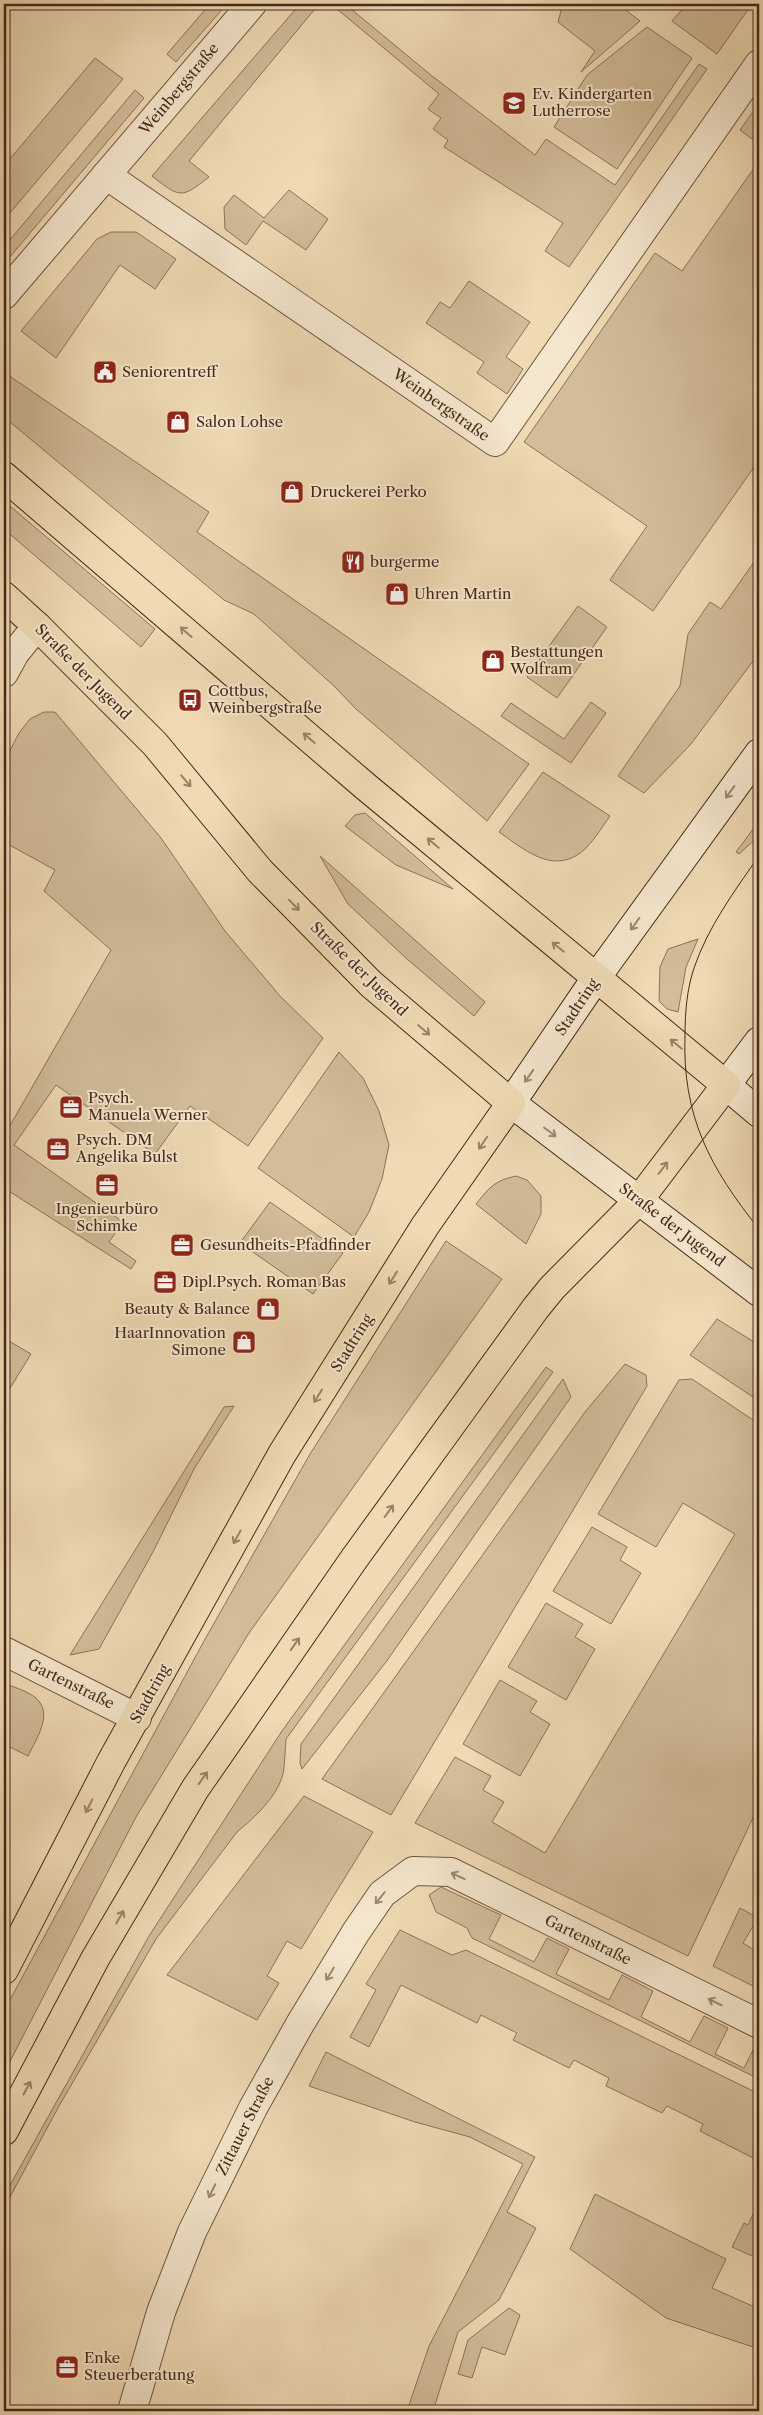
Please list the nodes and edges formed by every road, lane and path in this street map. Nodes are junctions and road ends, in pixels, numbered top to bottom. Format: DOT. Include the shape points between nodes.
graph roads {
  1 [pos="252,4"];
  2 [pos="759,64"];
  3 [pos="106,175"];
  4 [pos="4,295"];
  5 [pos="4,476"];
  6 [pos="4,596"];
  7 [pos="37,626"];
  8 [pos="4,673"];
  9 [pos="759,753"];
  10 [pos="596,978"];
  11 [pos="759,1041"];
  12 [pos="726,1085"];
  13 [pos="511,1103"];
  14 [pos="759,1113"];
  15 [pos="639,1200"];
  16 [pos="759,1292"];
  17 [pos="4,1651"];
  18 [pos="137,1718"];
  19 [pos="412,1871"];
  20 [pos="4,1970"];
  21 [pos="759,2024"];
  22 [pos="4,2131"];
  23 [pos="132,2411"];
  1 -- 3 [label="street, Weinbergstraße"];
  2 -- 3 [label="street, Weinbergstraße" via="495,442"];
  3 -- 4 [label="street, Weinbergstraße"];
  10 -- 5 [label="main road, one-way" via="365,786"];
  6 -- 7 [label="main road, Straße der Jugend"];
  7 -- 8 [label="street"];
  7 -- 13 [label="main road, Straße der Jugend, one-way" via="155,744 260,870 371,984"];
  9 -- 10 [label="street, Stadtring, one-way"];
  12 -- 10 [label="main road, one-way"];
  10 -- 13 [label="street, Stadtring, one-way"];
  11 -- 12 [label="street"];
  12 -- 14 [label="street"];
  15 -- 12 [label="main road, one-way"];
  13 -- 15 [label="street, Straße der Jugend, one-way"];
  13 -- 18 [label="main road, Stadtring, one-way" via="426,1226 282,1454"];
  15 -- 16 [label="street, Straße der Jugend"];
  22 -- 15 [label="main road, one-way" via="95,1959 195,1789 360,1551 535,1309"];
  17 -- 18 [label="street, Gartenstraße"];
  18 -- 20 [label="main road, Stadtring, one-way"];
  21 -- 19 [label="street, Gartenstraße, one-way" via="451,1872"];
  19 -- 23 [label="street, Zittauer Straße, one-way" via="382,1894 356,1932 253,2108 185,2250 161,2312"];
}
